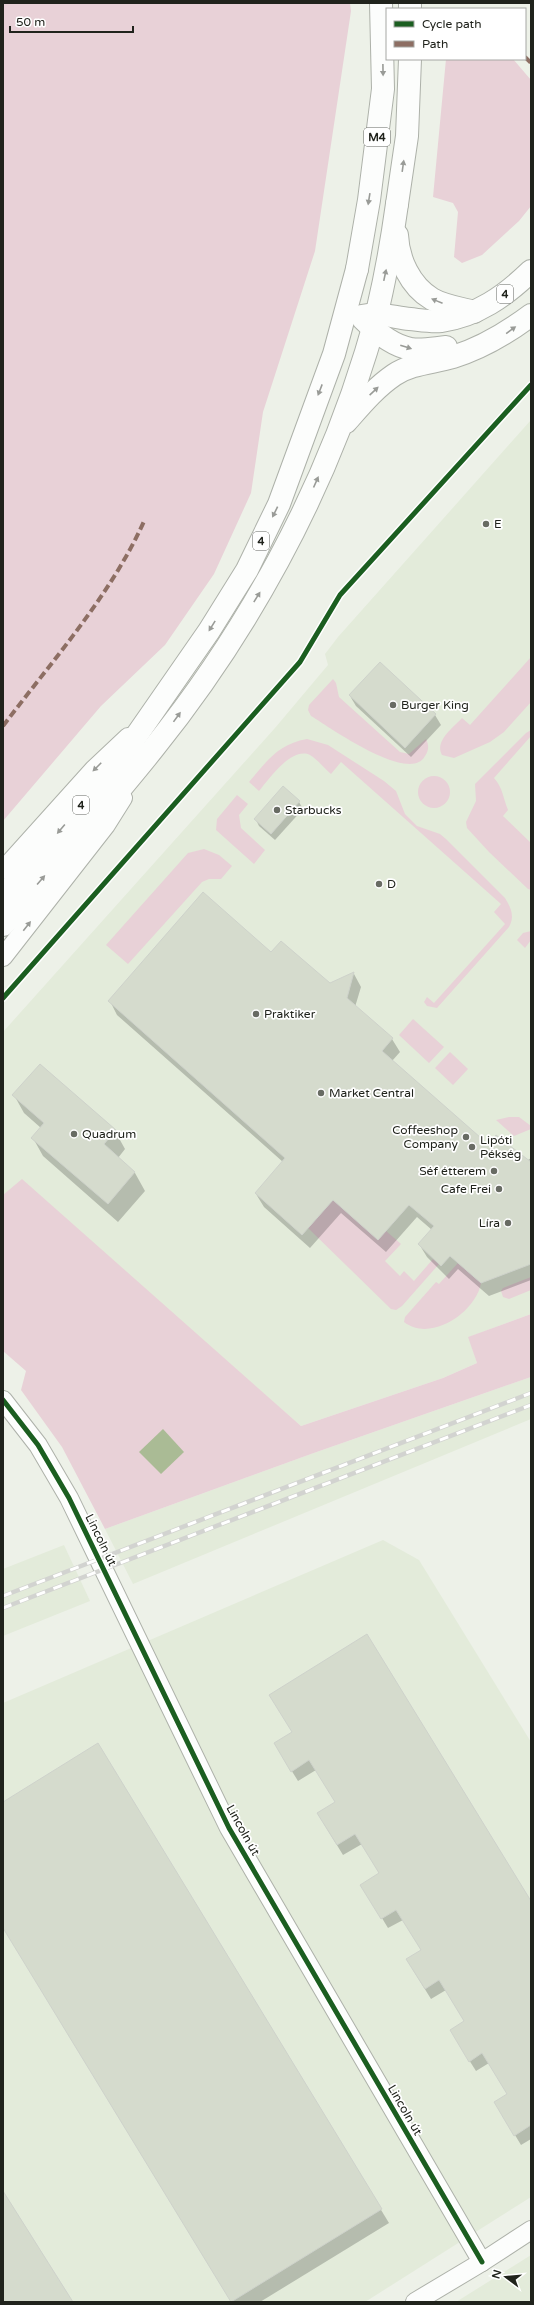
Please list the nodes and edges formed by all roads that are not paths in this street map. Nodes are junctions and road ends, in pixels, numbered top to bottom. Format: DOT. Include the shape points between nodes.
graph roads {
  1 [pos="382,3"];
  2 [pos="410,60"];
  3 [pos="397,204"];
  4 [pos="357,269"];
  5 [pos="531,272"];
  6 [pos="475,312"];
  7 [pos="531,315"];
  8 [pos="370,319"];
  9 [pos="488,342"];
  10 [pos="334,354"];
  11 [pos="339,430"];
  12 [pos="155,711"];
  13 [pos="154,749"];
  14 [pos="3,870"];
  15 [pos="3,897"];
  16 [pos="5,922"];
  17 [pos="3,957"];
  18 [pos="3,1400"];
  19 [pos="531,2230"];
  20 [pos="482,2262"];
  21 [pos="415,2302"];
  1 -- 4 [label="main road, M4, one-way" via="383,89 369,200"];
  3 -- 2 [label="main road, M4, one-way" via="407,136"];
  6 -- 3 [label="main road, one-way" via="432,299 416,286 402,263 398,240"];
  8 -- 3 [label="main road, one-way" via="390,252"];
  4 -- 8 [label="main road"];
  4 -- 10 [label="main road"];
  5 -- 6 [label="main road, 4" via="492,304"];
  6 -- 8 [label="main road, 4" via="440,321"];
  9 -- 7 [label="main road, 4, one-way" via="503,336"];
  8 -- 9 [label="main road, one-way" via="393,343 411,349"];
  8 -- 10 [label="main road, 4" via="347,330"];
  8 -- 11 [label="main road"];
  11 -- 9 [label="main road, 4, one-way" via="373,390 395,374 418,364 453,357"];
  10 -- 12 [label="main road, 4, one-way" via="279,504 247,570"];
  13 -- 11 [label="main road, 4, one-way" via="216,663 271,575 303,512"];
  12 -- 14 [label="street, one-way" via="94,769"];
  12 -- 15 [label="main road, 4, one-way" via="116,765"];
  16 -- 13 [label="main road, 4, one-way"];
  17 -- 13 [label="street, one-way" via="106,825"];
  18 -- 20 [label="street, Lincoln út" via="38,1445 69,1498 229,1828"];
  19 -- 20 [label="street"];
  20 -- 21 [label="street"];
}
